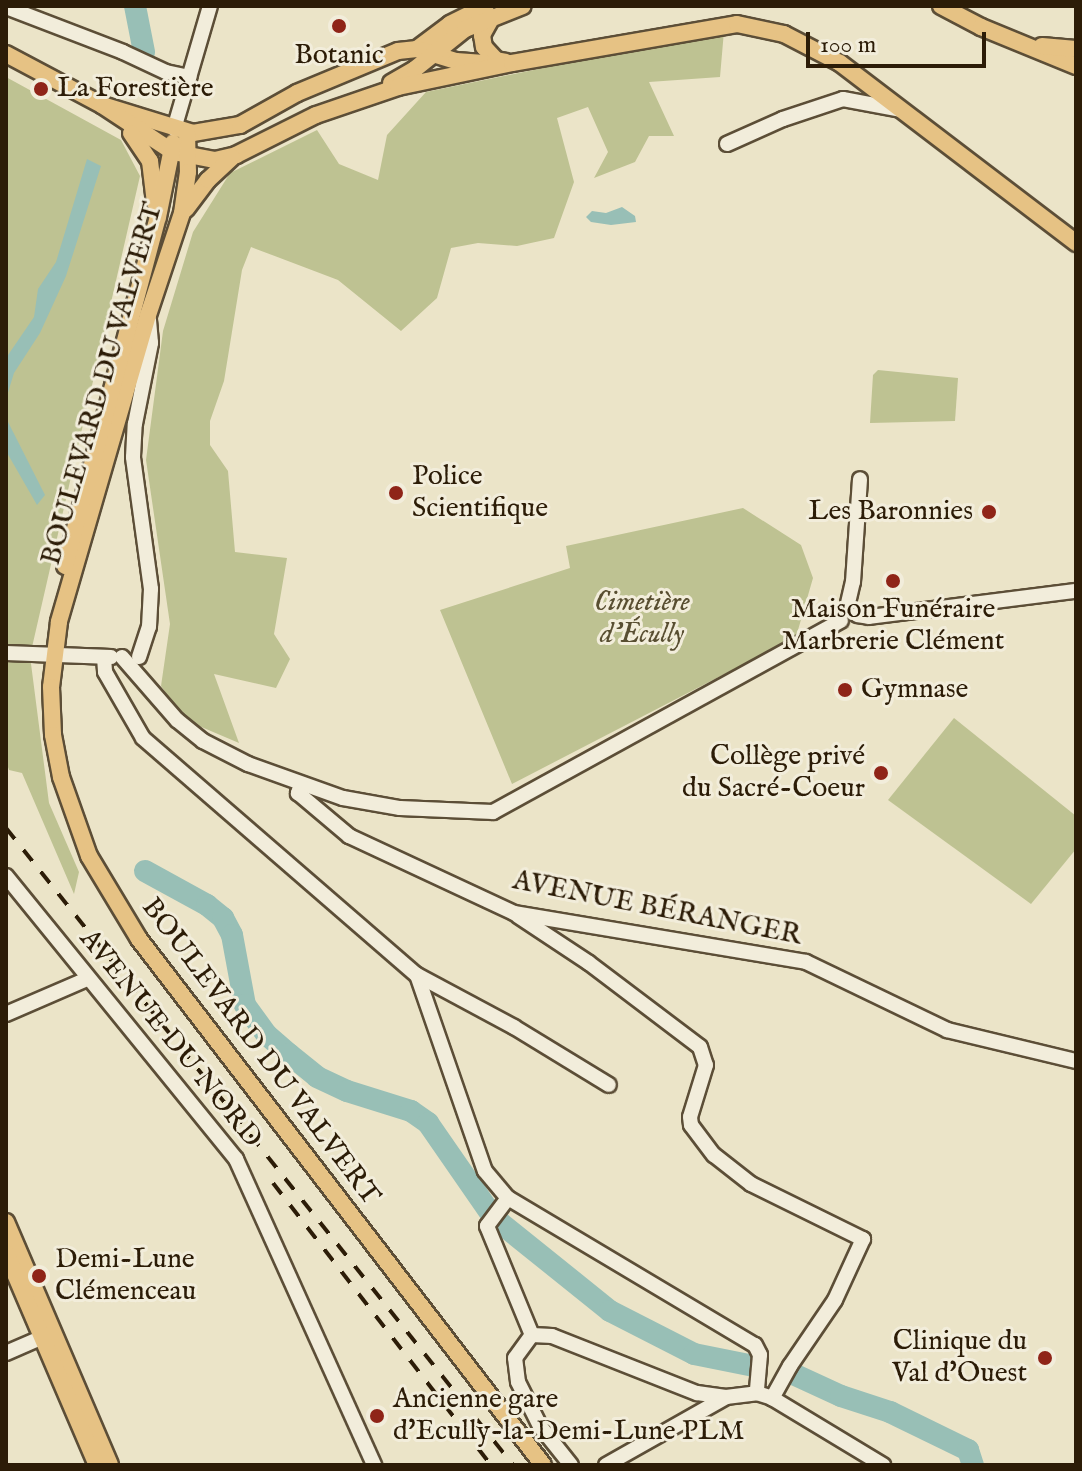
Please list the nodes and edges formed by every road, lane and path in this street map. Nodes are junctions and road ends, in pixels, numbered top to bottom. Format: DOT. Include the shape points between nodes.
graph roads {
  1 [pos="210,6"];
  2 [pos="941,6"];
  3 [pos="6,7"];
  4 [pos="516,7"];
  5 [pos="489,11"];
  6 [pos="417,49"];
  7 [pos="434,53"];
  8 [pos="1076,53"];
  9 [pos="6,54"];
  10 [pos="377,57"];
  11 [pos="512,63"];
  12 [pos="189,77"];
  13 [pos="386,84"];
  14 [pos="292,96"];
  15 [pos="102,105"];
  16 [pos="902,110"];
  17 [pos="316,115"];
  18 [pos="119,119"];
  19 [pos="180,131"];
  20 [pos="727,144"];
  21 [pos="180,155"];
  22 [pos="236,155"];
  23 [pos="182,213"];
  24 [pos="1076,243"];
  25 [pos="144,264"];
  26 [pos="148,315"];
  27 [pos="116,372"];
  28 [pos="125,397"];
  29 [pos="135,424"];
  30 [pos="860,479"];
  31 [pos="1076,591"];
  32 [pos="852,609"];
  33 [pos="59,622"];
  34 [pos="6,653"];
  35 [pos="53,654"];
  36 [pos="104,657"];
  37 [pos="122,657"];
  38 [pos="139,657"];
  39 [pos="154,694"];
  40 [pos="301,785"];
  41 [pos="6,876"];
  42 [pos="514,913"];
  43 [pos="417,975"];
  44 [pos="87,979"];
  45 [pos="6,1014"];
  46 [pos="1076,1061"];
  47 [pos="609,1085"];
  48 [pos="505,1204"];
  49 [pos="6,1222"];
  50 [pos="6,1253"];
  51 [pos="532,1335"];
  52 [pos="41,1337"];
  53 [pos="6,1353"];
  54 [pos="758,1388"];
  55 [pos="774,1393"];
  56 [pos="726,1397"];
  57 [pos="97,1465"];
  58 [pos="110,1465"];
  59 [pos="374,1465"];
  60 [pos="543,1465"];
  61 [pos="571,1465"];
  62 [pos="606,1465"];
  63 [pos="883,1465"];
  1 -- 12 [label="street"];
  2 -- 8 [label="main road" via="1024,44"];
  3 -- 12 [label="street"];
  4 -- 5 [label="main road"];
  5 -- 6 [label="main road" via="450,24"];
  5 -- 7 [label="main road"];
  5 -- 11 [label="main road" via="482,35 485,50 496,60"];
  6 -- 7 [label="main road"];
  6 -- 10 [label="main road"];
  7 -- 11 [label="main road" via="470,64"];
  7 -- 13 [label="main road"];
  9 -- 15 [label="main road"];
  10 -- 13 [label="main road" via="389,59 396,69"];
  10 -- 14 [label="main road"];
  11 -- 16 [label="main road" via="737,24 784,34 840,63"];
  11 -- 17 [label="main road" via="398,87"];
  12 -- 19 [label="street"];
  13 -- 17 [label="main road"];
  14 -- 17 [label="main road" via="296,109"];
  14 -- 19 [label="main road" via="240,125"];
  15 -- 18 [label="main road"];
  15 -- 19 [label="main road"];
  16 -- 20 [label="street" via="843,99"];
  16 -- 24 [label="main road"];
  17 -- 22 [label="main road"];
  18 -- 21 [label="main road"];
  18 -- 25 [label="main road" via="150,161 156,199"];
  19 -- 21 [label="main road"];
  21 -- 22 [label="main road" via="215,160"];
  21 -- 23 [label="main road, BOULEVARD DU VALVERT" via="188,180"];
  21 -- 25 [label="main road, BOULEVARD DU VALVERT"];
  22 -- 23 [label="main road"];
  23 -- 26 [label="main road, BOULEVARD DU VALVERT"];
  25 -- 27 [label="main road, BOULEVARD DU VALVERT"];
  26 -- 28 [label="main road, BOULEVARD DU VALVERT"];
  26 -- 29 [label="street" via="151,343"];
  27 -- 28 [label="street"];
  27 -- 33 [label="main road, BOULEVARD DU VALVERT" via="59,592"];
  28 -- 29 [label="street"];
  28 -- 33 [label="main road, BOULEVARD DU VALVERT"];
  29 -- 38 [label="street" via="136,498 151,589 149,627"];
  30 -- 32 [label="street"];
  31 -- 32 [label="street" via="869,617"];
  32 -- 40 [label="street" via="837,611 841,621 493,812 400,808"];
  33 -- 35 [label="main road, BOULEVARD DU VALVERT"];
  34 -- 35 [label="street"];
  35 -- 36 [label="street"];
  35 -- 60 [label="main road, BOULEVARD DU VALVERT" via="53,735 61,777 75,824 111,897 187,1004"];
  36 -- 37 [label="street"];
  36 -- 43 [label="street" via="105,672 143,738"];
  37 -- 38 [label="street"];
  37 -- 39 [label="street"];
  38 -- 39 [label="street"];
  39 -- 40 [label="street" via="203,741"];
  40 -- 42 [label="street, AVENUE BÉRANGER" via="298,793 349,836"];
  41 -- 44 [label="street, AVENUE DU NORD"];
  42 -- 46 [label="street, AVENUE BÉRANGER" via="806,962 947,1030"];
  42 -- 55 [label="street" via="700,1047 706,1065 691,1125 714,1155 751,1184 863,1239 835,1300"];
  43 -- 47 [label="street"];
  43 -- 48 [label="street" via="485,1171"];
  44 -- 45 [label="street"];
  44 -- 59 [label="street, AVENUE DU NORD" via="240,1167"];
  48 -- 51 [label="street" via="487,1226"];
  48 -- 54 [label="street" via="755,1345 760,1355"];
  49 -- 52 [label="main road"];
  50 -- 52 [label="main road"];
  51 -- 56 [label="street" via="552,1336 675,1387"];
  51 -- 61 [label="street" via="515,1358 518,1382 540,1426"];
  52 -- 53 [label="street"];
  52 -- 57 [label="main road"];
  52 -- 58 [label="main road"];
  54 -- 55 [label="street"];
  54 -- 56 [label="street"];
  55 -- 63 [label="street"];
  56 -- 62 [label="street"];
}
